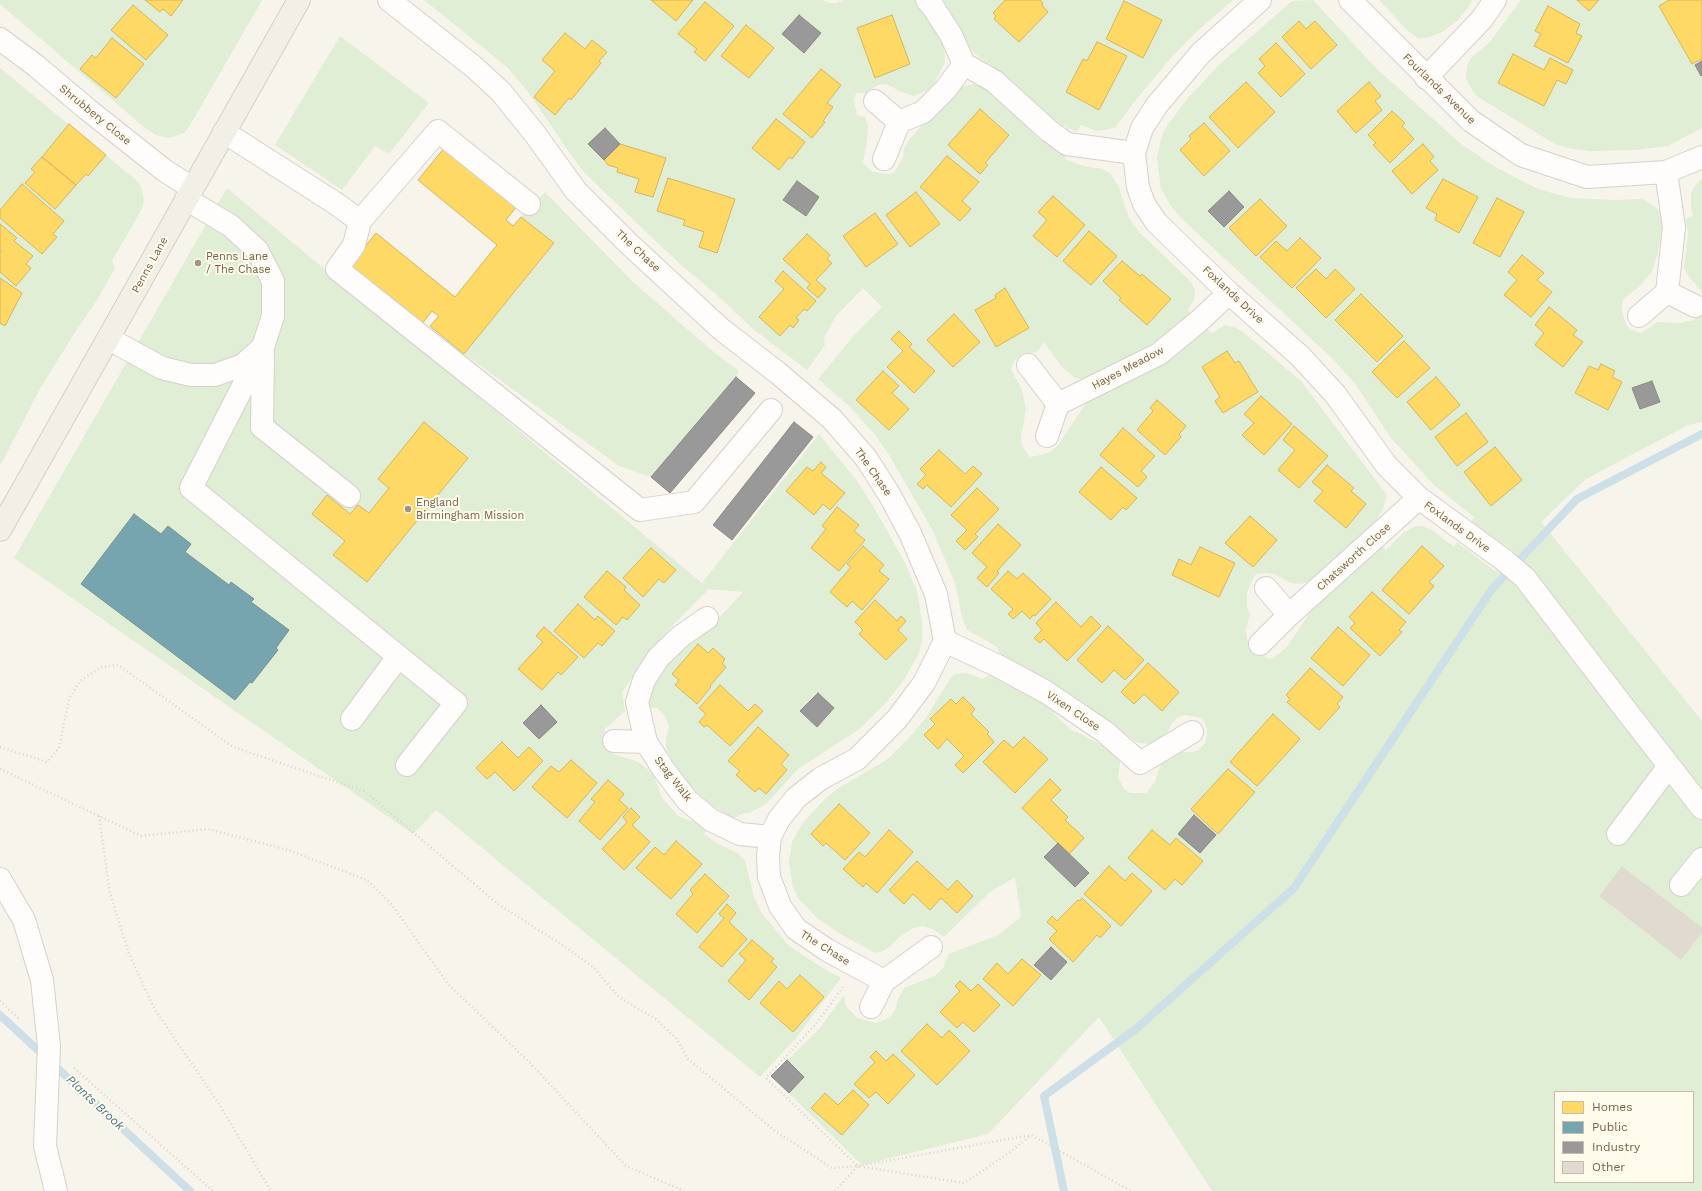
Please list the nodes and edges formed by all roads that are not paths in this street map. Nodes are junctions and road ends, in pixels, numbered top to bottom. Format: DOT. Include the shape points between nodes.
graph roads {
  1 [pos="298,0"];
  2 [pos="389,0"];
  3 [pos="927,0"];
  4 [pos="1260,0"];
  5 [pos="1350,0"];
  6 [pos="1495,0"];
  7 [pos="0,39"];
  8 [pos="964,64"];
  9 [pos="1426,78"];
  10 [pos="875,101"];
  11 [pos="899,122"];
  12 [pos="224,132"];
  13 [pos="1134,153"];
  14 [pos="1702,157"];
  15 [pos="884,159"];
  16 [pos="1666,172"];
  17 [pos="189,193"];
  18 [pos="530,204"];
  19 [pos="360,221"];
  20 [pos="1667,292"];
  21 [pos="1229,293"];
  22 [pos="1695,306"];
  23 [pos="1639,316"];
  24 [pos="109,339"];
  25 [pos="263,347"];
  26 [pos="1028,365"];
  27 [pos="1058,404"];
  28 [pos="771,410"];
  29 [pos="1047,436"];
  30 [pos="349,496"];
  31 [pos="1419,498"];
  32 [pos="0,530"];
  33 [pos="1266,588"];
  34 [pos="1289,615"];
  35 [pos="707,618"];
  36 [pos="945,641"];
  37 [pos="1260,644"];
  38 [pos="398,657"];
  39 [pos="352,719"];
  40 [pos="659,721"];
  41 [pos="1192,732"];
  42 [pos="614,741"];
  43 [pos="646,742"];
  44 [pos="407,765"];
  45 [pos="1669,766"];
  46 [pos="1702,808"];
  47 [pos="1618,834"];
  48 [pos="770,837"];
  49 [pos="1702,859"];
  50 [pos="0,880"];
  51 [pos="1681,884"];
  52 [pos="930,947"];
  53 [pos="884,981"];
  54 [pos="871,1007"];
  55 [pos="56,1191"];
  1 -- 12 [label="main road, Penns Lane"];
  2 -- 36 [label="street, The Chase" via="474,67 501,92 576,191 721,329 832,419 866,458 910,533 936,594"];
  3 -- 8 [label="street" via="951,35"];
  4 -- 13 [label="street, Foxlands Drive" via="1201,53 1157,104 1142,128"];
  5 -- 9 [label="street, Fourlands Avenue"];
  6 -- 9 [label="street" via="1482,19"];
  7 -- 17 [label="street, Shrubbery Close" via="164,170"];
  8 -- 11 [label="street" via="946,89 923,112"];
  8 -- 13 [label="street" via="994,81 1067,144"];
  9 -- 16 [label="street, Fourlands Avenue" via="1472,121 1521,155 1587,177"];
  10 -- 11 [label="street"];
  11 -- 15 [label="street"];
  12 -- 17 [label="main road, Penns Lane"];
  12 -- 19 [label="street"];
  13 -- 21 [label="street, Foxlands Drive" via="1138,186 1144,204 1156,222"];
  14 -- 16 [label="street, Fourlands Avenue"];
  16 -- 20 [label="street" via="1674,227"];
  17 -- 24 [label="main road, Penns Lane"];
  17 -- 25 [label="street, Shrubbery Close" via="257,250 273,281 274,316"];
  18 -- 19 [label="street" via="438,131"];
  19 -- 28 [label="street" via="354,245 336,269 640,510 694,502"];
  20 -- 22 [label="street"];
  20 -- 23 [label="street"];
  21 -- 27 [label="street, Hayes Meadow" via="1200,321 1159,354"];
  21 -- 31 [label="street, Foxlands Drive" via="1300,356 1335,394 1387,466"];
  24 -- 25 [label="street" via="162,368 191,375 215,375 243,365"];
  24 -- 32 [label="main road, Penns Lane"];
  25 -- 30 [label="street" via="262,427"];
  25 -- 38 [label="street" via="191,488"];
  26 -- 27 [label="street"];
  27 -- 29 [label="street"];
  31 -- 34 [label="street, Chatsworth Close"];
  31 -- 45 [label="street, Foxlands Drive" via="1525,578"];
  33 -- 34 [label="street"];
  34 -- 37 [label="street, Chatsworth Close"];
  35 -- 43 [label="street" via="681,636 658,658 644,680 637,702"];
  36 -- 41 [label="street, Vixen Close" via="1046,692 1105,732 1140,763"];
  36 -- 48 [label="street, The Chase" via="924,683 897,719 857,759 820,779 796,798 779,819"];
  38 -- 39 [label="street"];
  38 -- 44 [label="street" via="456,704"];
  40 -- 43 [label="street"];
  42 -- 43 [label="street"];
  43 -- 48 [label="street, Stag Walk" via="687,800 711,820 740,834"];
  45 -- 46 [label="street, Foxlands Drive"];
  45 -- 47 [label="street"];
  48 -- 53 [label="street, The Chase" via="769,877 780,906 796,929 857,968"];
  49 -- 51 [label="street"];
  50 -- 55 [label="street" via="24,920 42,980 49,1046 45,1146"];
  52 -- 53 [label="street"];
  53 -- 54 [label="street"];
}
